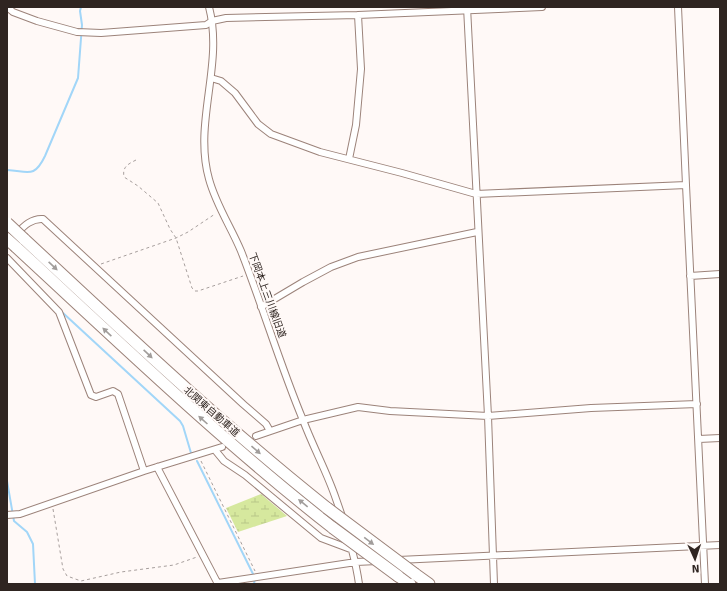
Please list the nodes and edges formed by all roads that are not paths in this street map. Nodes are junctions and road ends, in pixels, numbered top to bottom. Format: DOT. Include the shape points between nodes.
graph roads {
  1 [pos="209,7"];
  2 [pos="542,7"];
  3 [pos="678,7"];
  4 [pos="7,8"];
  5 [pos="467,8"];
  6 [pos="358,15"];
  7 [pos="212,21"];
  8 [pos="212,78"];
  9 [pos="349,160"];
  10 [pos="686,185"];
  11 [pos="476,194"];
  12 [pos="7,223"];
  13 [pos="477,232"];
  14 [pos="7,239"];
  15 [pos="16,244"];
  16 [pos="7,258"];
  17 [pos="720,274"];
  18 [pos="690,276"];
  19 [pos="261,307"];
  20 [pos="697,404"];
  21 [pos="488,416"];
  22 [pos="302,420"];
  23 [pos="270,431"];
  24 [pos="256,436"];
  25 [pos="720,438"];
  26 [pos="699,439"];
  27 [pos="222,447"];
  28 [pos="215,450"];
  29 [pos="157,467"];
  30 [pos="144,471"];
  31 [pos="7,515"];
  32 [pos="720,545"];
  33 [pos="703,546"];
  34 [pos="353,550"];
  35 [pos="493,556"];
  36 [pos="356,562"];
  37 [pos="413,579"];
  38 [pos="218,584"];
  39 [pos="359,584"];
  40 [pos="429,584"];
  41 [pos="494,584"];
  42 [pos="705,584"];
  1 -- 7 [label="street, 下岡本上三川線旧道"];
  2 -- 5 [label="street"];
  3 -- 10 [label="street"];
  4 -- 7 [label="street" via="37,21 77,32 206,25"];
  5 -- 6 [label="street"];
  5 -- 11 [label="street"];
  6 -- 7 [label="street" via="226,18"];
  6 -- 9 [label="street" via="361,69 356,125"];
  7 -- 8 [label="street, 下岡本上三川線旧道"];
  8 -- 9 [label="street" via="235,92 258,124 271,134"];
  8 -- 19 [label="street, 下岡本上三川線旧道" via="203,138 205,162 209,179 240,249"];
  9 -- 11 [label="street"];
  10 -- 11 [label="street"];
  10 -- 18 [label="street"];
  11 -- 13 [label="street"];
  12 -- 15 [label="highway, 北関東自動車道, bridge"];
  13 -- 19 [label="street" via="358,257 331,267"];
  13 -- 21 [label="street"];
  14 -- 15 [label="highway, 北関東自動車道, bridge"];
  15 -- 23 [label="street" via="29,223 37,218 43,219 266,424"];
  15 -- 37 [label="highway, 北関東自動車道, one-way, bridge" via="281,472"];
  37 -- 15 [label="highway, 北関東自動車道, one-way, bridge" via="398,576 274,480 171,390"];
  16 -- 30 [label="street" via="59,312 91,395 96,397 113,391 118,394"];
  17 -- 18 [label="street"];
  18 -- 20 [label="street"];
  19 -- 22 [label="street, 下岡本上三川線旧道"];
  20 -- 21 [label="street" via="591,408"];
  20 -- 26 [label="street"];
  21 -- 22 [label="street" via="358,407"];
  21 -- 35 [label="street"];
  22 -- 23 [label="street"];
  22 -- 34 [label="street, 下岡本上三川線旧道" via="336,498"];
  23 -- 24 [label="street"];
  25 -- 26 [label="street"];
  26 -- 33 [label="street"];
  27 -- 28 [label="street"];
  28 -- 29 [label="street"];
  28 -- 34 [label="street" via="224,461 245,475 321,538"];
  29 -- 30 [label="street"];
  29 -- 38 [label="street"];
  30 -- 31 [label="street" via="20,514"];
  32 -- 33 [label="street"];
  33 -- 35 [label="street"];
  33 -- 42 [label="street"];
  34 -- 36 [label="street, 下岡本上三川線旧道"];
  35 -- 36 [label="street"];
  35 -- 41 [label="street"];
  36 -- 38 [label="street"];
  36 -- 39 [label="street, 下岡本上三川線旧道"];
  37 -- 40 [label="highway, 北関東自動車道"];
}
